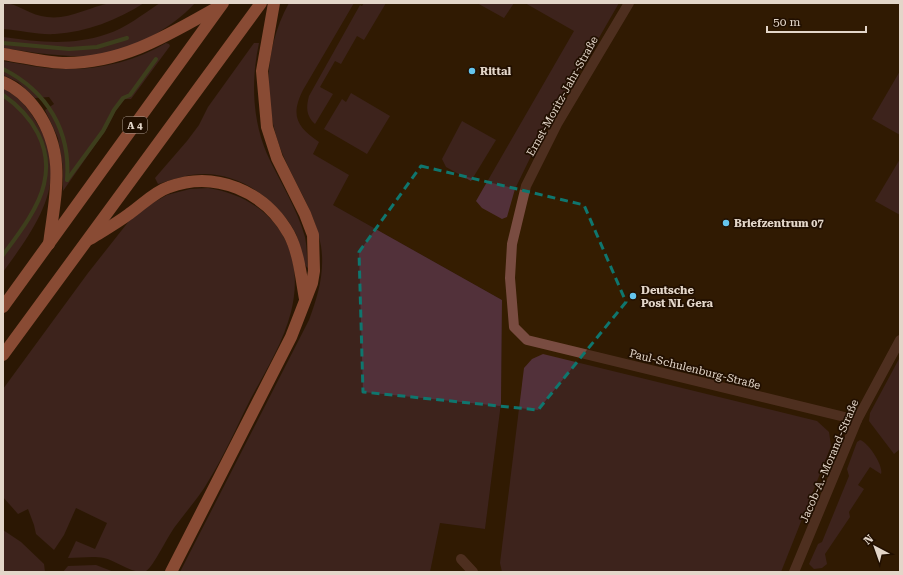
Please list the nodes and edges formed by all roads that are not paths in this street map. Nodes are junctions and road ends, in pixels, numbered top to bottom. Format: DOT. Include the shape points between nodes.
graph roads {
  1 [pos="261,3"];
  2 [pos="274,3"];
  3 [pos="629,3"];
  4 [pos="222,4"];
  5 [pos="3,54"];
  6 [pos="3,82"];
  7 [pos="84,242"];
  8 [pos="48,245"];
  9 [pos="305,299"];
  10 [pos="3,307"];
  11 [pos="527,340"];
  12 [pos="900,340"];
  13 [pos="3,355"];
  14 [pos="857,420"];
  15 [pos="461,559"];
  16 [pos="171,572"];
  17 [pos="473,572"];
  18 [pos="794,572"];
  1 -- 7 [label="highway, A 4"];
  2 -- 9 [label="highway" via="262,71 263,99 267,127 277,158 306,214 312,235 314,271"];
  3 -- 11 [label="street, Ernst-Moritz-Jahr-Straße" via="557,124 526,186 512,244 510,278 514,327"];
  4 -- 5 [label="highway" via="144,47 120,56 65,63"];
  4 -- 8 [label="highway, A 4"];
  6 -- 8 [label="highway" via="14,87 30,102 45,124 54,145 57,170"];
  7 -- 9 [label="highway" via="168,187 194,181 221,182 243,190 275,214 289,234 296,251"];
  7 -- 13 [label="highway, A 4"];
  8 -- 10 [label="highway, A 4"];
  9 -- 16 [label="highway" via="291,337"];
  11 -- 14 [label="street, Paul-Schulenburg-Straße"];
  12 -- 14 [label="street, Jacob-A.-Morand-Straße"];
  14 -- 18 [label="street, Jacob-A.-Morand-Straße"];
  15 -- 17 [label="street"];
}
